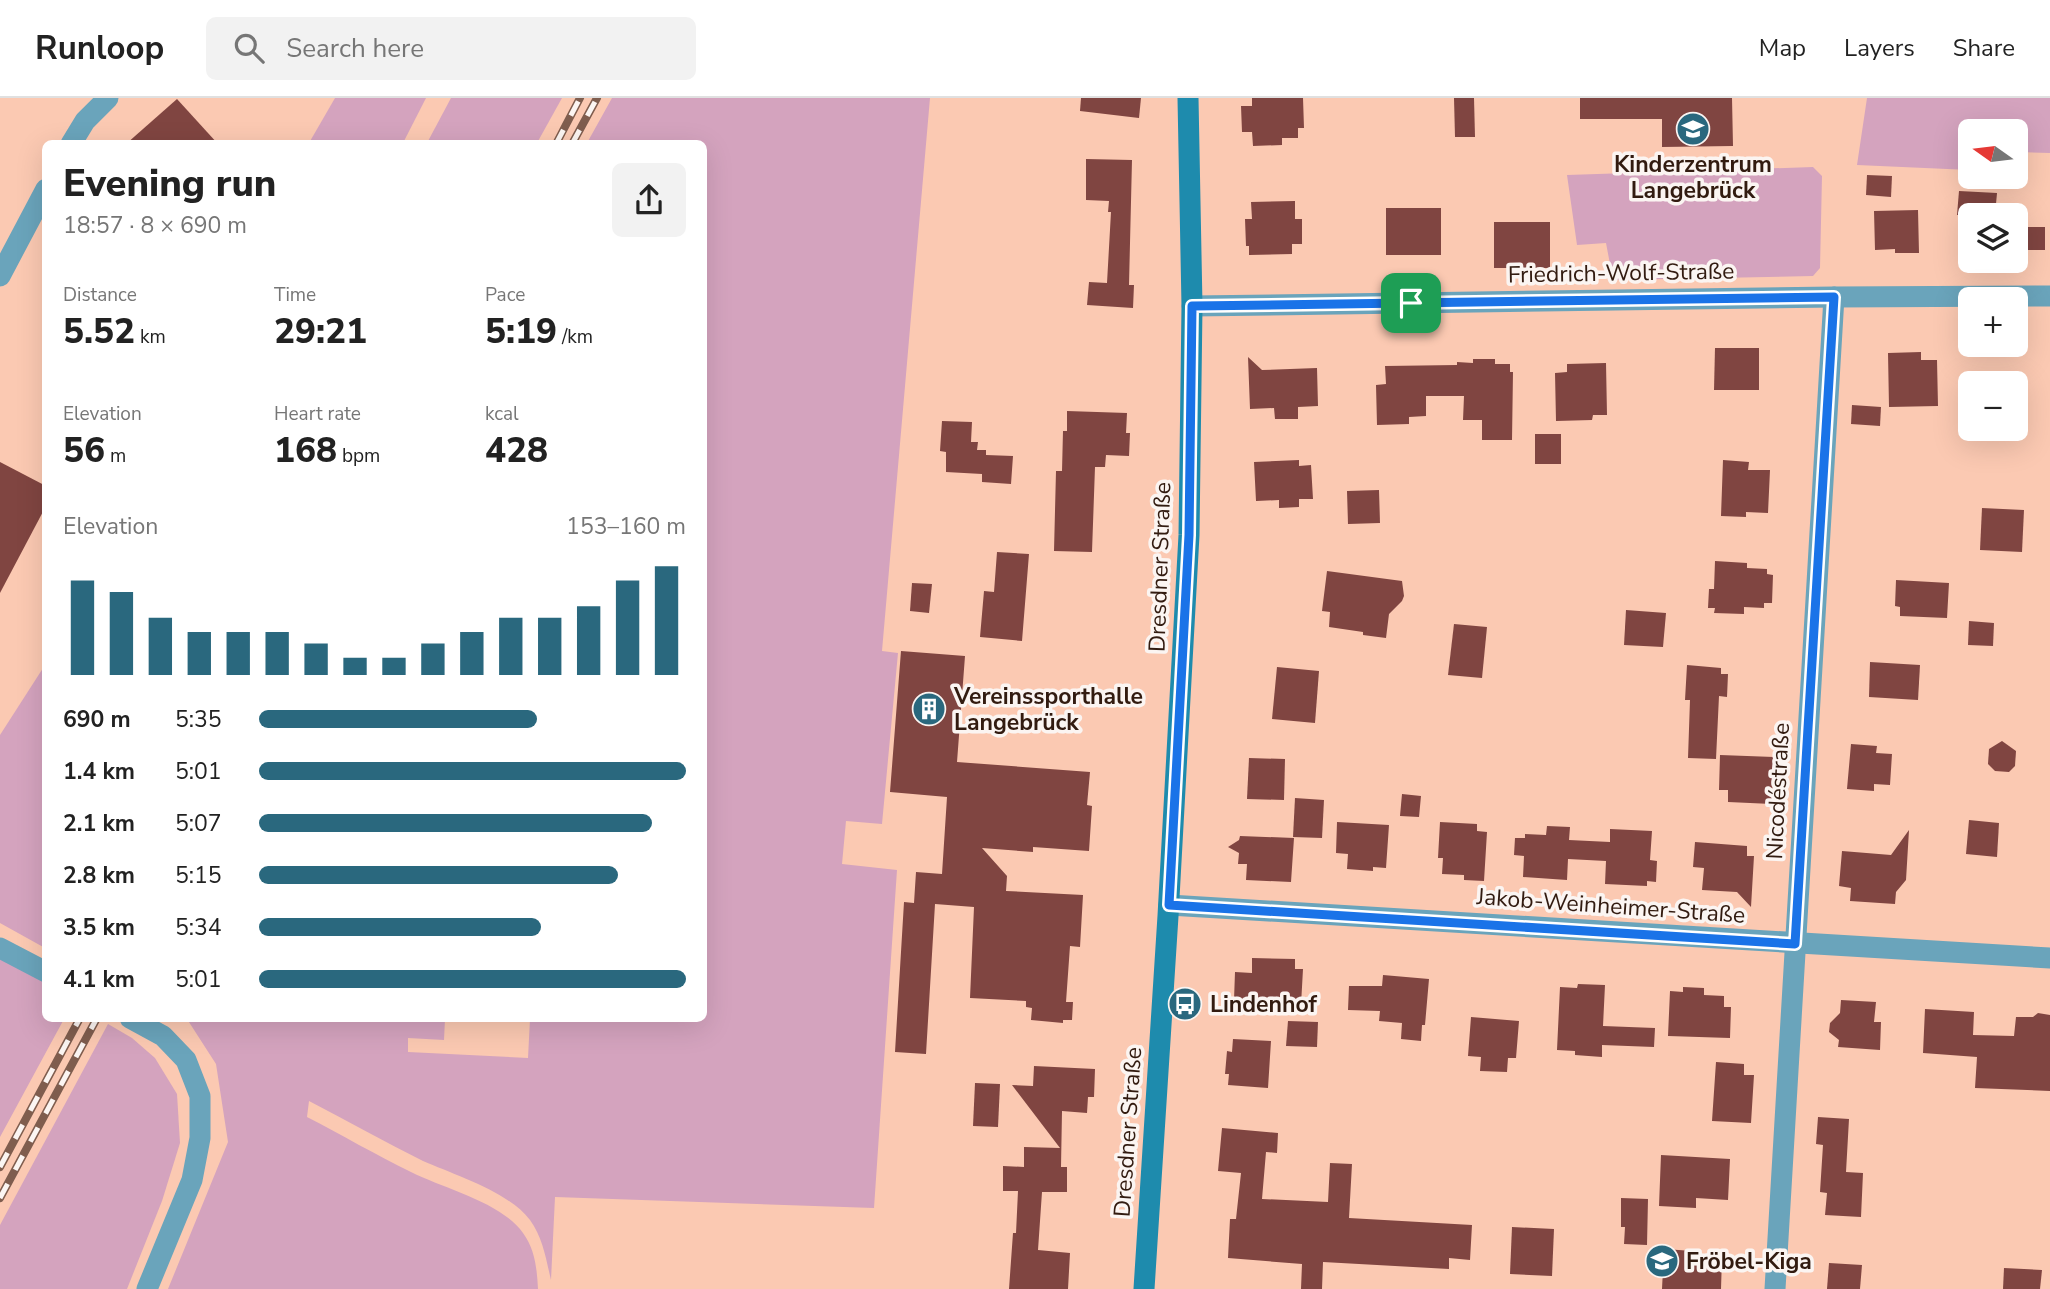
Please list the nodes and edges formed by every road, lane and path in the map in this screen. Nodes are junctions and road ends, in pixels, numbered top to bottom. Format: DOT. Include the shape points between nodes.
graph roads {
  1 [pos="108,98"];
  2 [pos="1188,98"];
  3 [pos="73,140"];
  4 [pos="42,197"];
  5 [pos="0,276"];
  6 [pos="2050,296"];
  7 [pos="1834,297"];
  8 [pos="1192,306"];
  9 [pos="1169,905"];
  10 [pos="1795,944"];
  11 [pos="1,948"];
  12 [pos="2050,958"];
  13 [pos="42,970"];
  14 [pos="137,1022"];
  15 [pos="147,1289"];
  16 [pos="1144,1289"];
  17 [pos="1775,1289"];
  1 -- 3 [label="street"];
  2 -- 8 [label="main road, Dresdner Straße"];
  4 -- 5 [label="street"];
  6 -- 7 [label="street, Friedrich-Wolf-Straße"];
  7 -- 8 [label="street, Friedrich-Wolf-Straße"];
  7 -- 10 [label="street, Nicodéstraße"];
  8 -- 9 [label="main road, Dresdner Straße" via="1189,535"];
  9 -- 10 [label="street, Jakob-Weinheimer-Straße"];
  9 -- 16 [label="main road, Dresdner Straße"];
  10 -- 12 [label="street, Jakob-Weinheimer-Straße"];
  10 -- 17 [label="street, Nicodéstraße"];
  11 -- 13 [label="street"];
  14 -- 15 [label="street" via="163,1036 186,1060 200,1096 200,1138 192,1180"];
}
